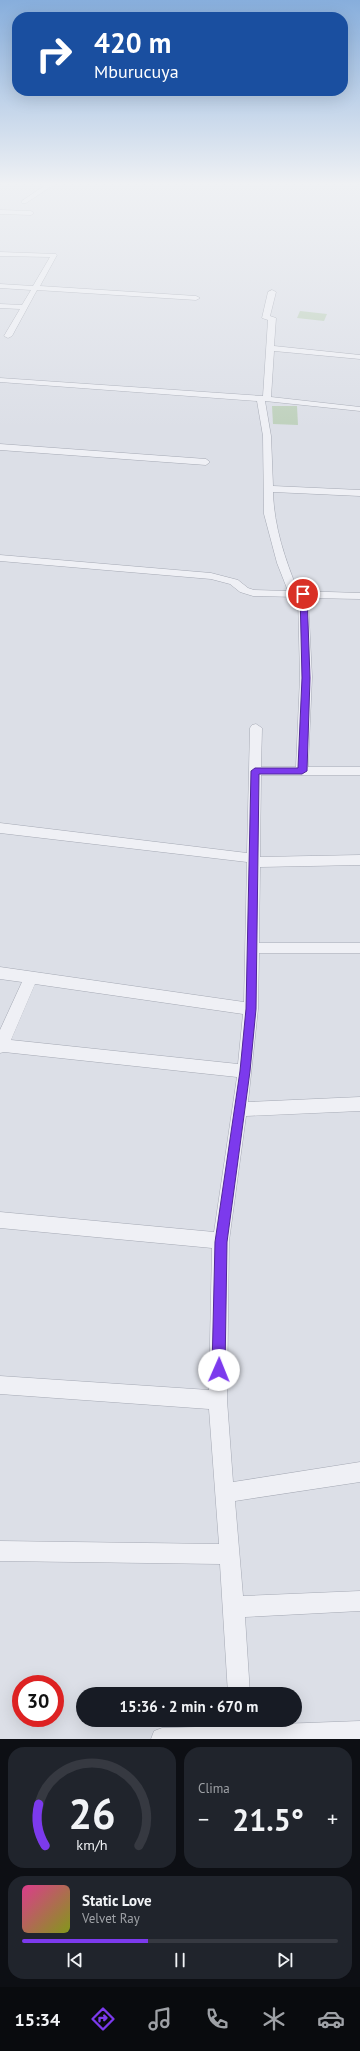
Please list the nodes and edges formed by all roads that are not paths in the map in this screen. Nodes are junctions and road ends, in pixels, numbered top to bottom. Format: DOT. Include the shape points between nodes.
graph roads {
  1 [pos="48,265"];
  2 [pos="0,286"];
  3 [pos="36,288"];
  4 [pos="272,292"];
  5 [pos="196,298"];
  6 [pos="0,306"];
  7 [pos="24,307"];
  8 [pos="8,336"];
  9 [pos="270,348"];
  10 [pos="360,357"];
  11 [pos="0,380"];
  12 [pos="264,399"];
  13 [pos="360,408"];
  14 [pos="0,447"];
  15 [pos="206,462"];
  16 [pos="268,490"];
  17 [pos="360,493"];
  18 [pos="0,558"];
  19 [pos="298,594"];
  20 [pos="360,596"];
  21 [pos="256,728"];
  22 [pos="255,771"];
  23 [pos="302,771"];
  24 [pos="360,771"];
  25 [pos="0,828"];
  26 [pos="254,860"];
  27 [pos="360,860"];
  28 [pos="253,948"];
  29 [pos="360,948"];
  30 [pos="0,973"];
  31 [pos="31,978"];
  32 [pos="251,1009"];
  33 [pos="0,1046"];
  34 [pos="245,1071"];
  35 [pos="360,1104"];
  36 [pos="240,1109"];
  37 [pos="0,1220"];
  38 [pos="221,1242"];
  39 [pos="0,1385"];
  40 [pos="218,1400"];
  41 [pos="360,1472"];
  42 [pos="224,1493"];
  43 [pos="0,1551"];
  44 [pos="230,1554"];
  45 [pos="360,1601"];
  46 [pos="234,1607"];
  47 [pos="239,1687"];
  48 [pos="241,1728"];
  49 [pos="360,1732"];
  50 [pos="162,1739"];
  1 -- 3 [label="street"];
  2 -- 3 [label="street"];
  3 -- 5 [label="street"];
  3 -- 7 [label="street"];
  4 -- 9 [label="street" via="269,318"];
  6 -- 7 [label="street"];
  7 -- 8 [label="street"];
  9 -- 10 [label="street"];
  9 -- 12 [label="street"];
  11 -- 12 [label="street"];
  12 -- 13 [label="street"];
  12 -- 16 [label="street"];
  14 -- 15 [label="street"];
  16 -- 17 [label="street"];
  16 -- 19 [label="street" via="269,514 282,563"];
  18 -- 19 [label="street" via="211,576 234,582 246,591"];
  19 -- 20 [label="street"];
  19 -- 23 [label="street" via="306,678"];
  21 -- 22 [label="street"];
  22 -- 23 [label="street"];
  22 -- 26 [label="street"];
  23 -- 24 [label="street"];
  25 -- 26 [label="street"];
  26 -- 27 [label="street"];
  26 -- 28 [label="street"];
  28 -- 29 [label="street"];
  28 -- 32 [label="street"];
  30 -- 31 [label="street"];
  31 -- 32 [label="street"];
  31 -- 33 [label="street"];
  32 -- 34 [label="street"];
  33 -- 34 [label="street"];
  34 -- 36 [label="street"];
  35 -- 36 [label="street"];
  36 -- 38 [label="street"];
  37 -- 38 [label="street"];
  38 -- 40 [label="street"];
  39 -- 40 [label="street"];
  40 -- 42 [label="street"];
  41 -- 42 [label="street"];
  42 -- 44 [label="street"];
  43 -- 44 [label="street"];
  44 -- 46 [label="street"];
  45 -- 46 [label="street"];
  46 -- 47 [label="street"];
  48 -- 49 [label="street"];
  48 -- 50 [label="street"];
}
